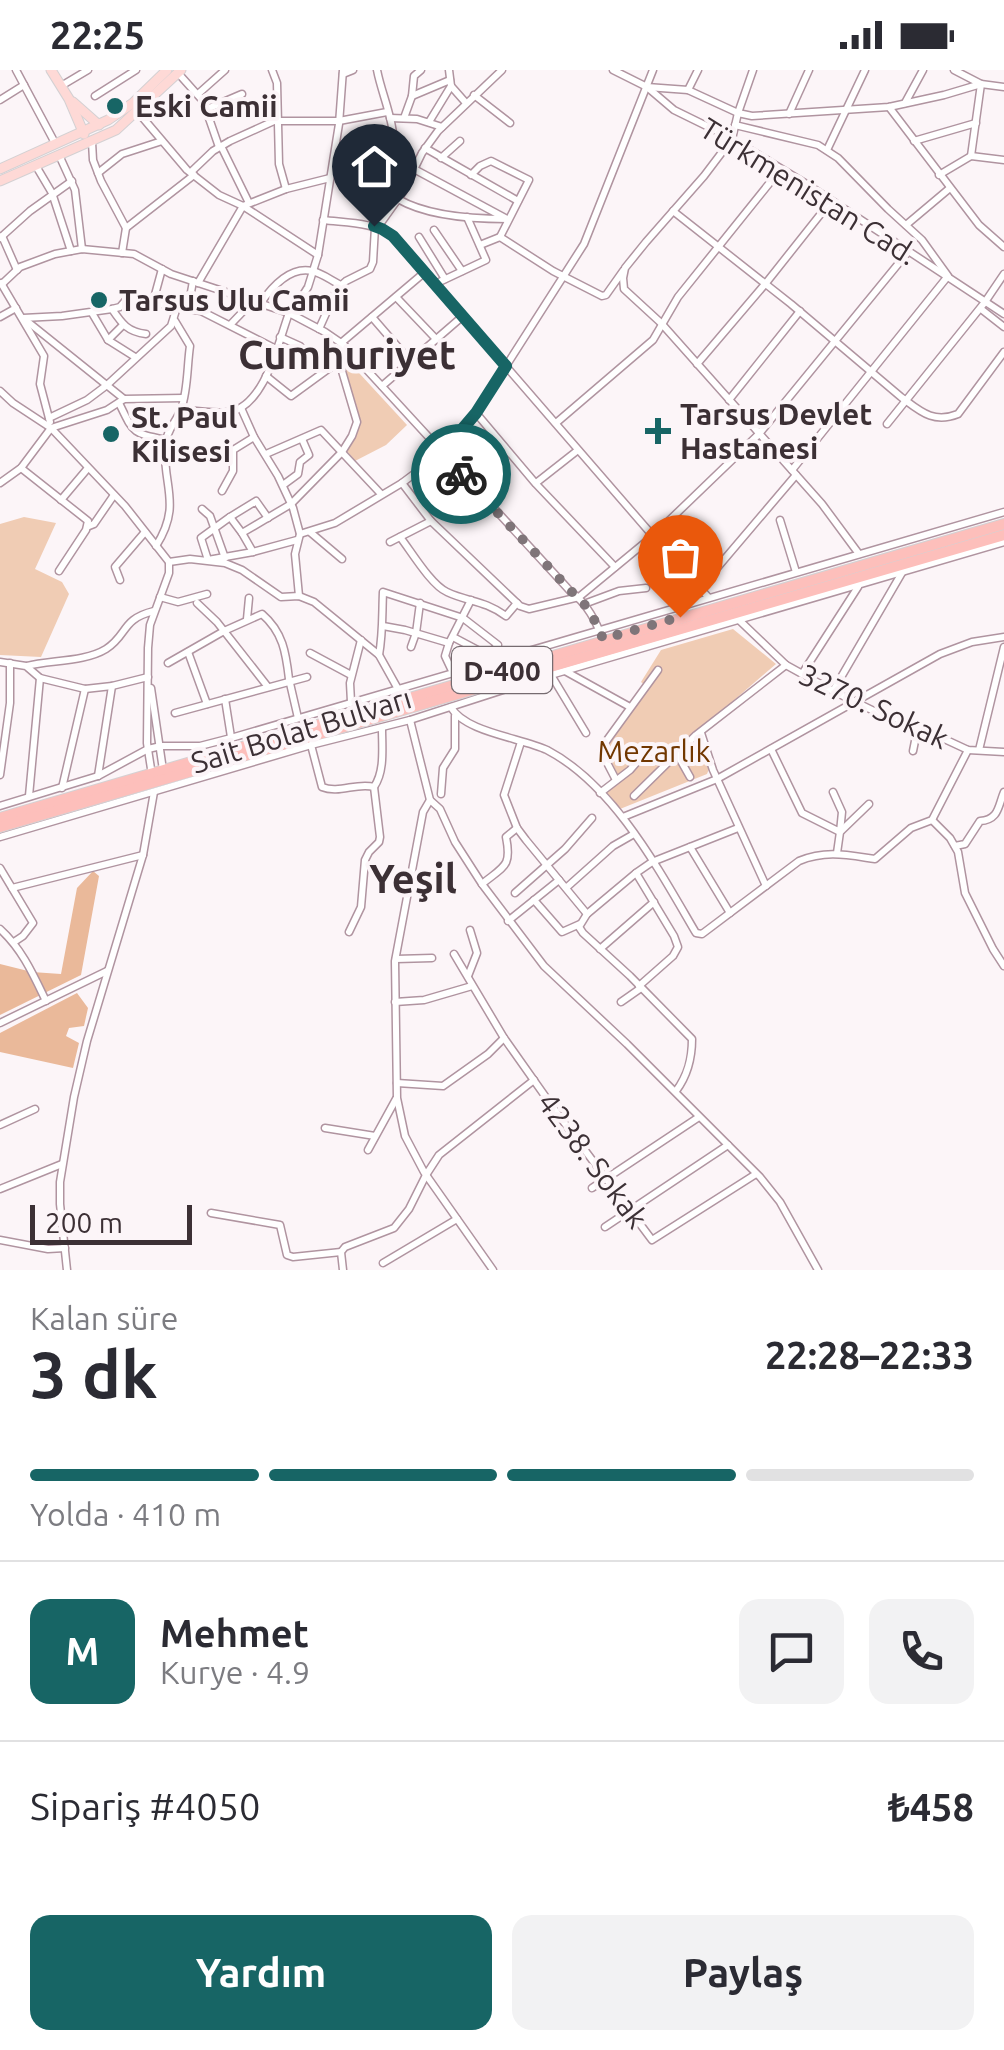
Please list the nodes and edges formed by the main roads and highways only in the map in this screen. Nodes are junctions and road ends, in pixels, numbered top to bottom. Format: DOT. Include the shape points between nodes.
graph roads {
  1 [pos="51,70"];
  2 [pos="171,71"];
  3 [pos="69,99"];
  4 [pos="98,124"];
  5 [pos="82,131"];
  6 [pos="104,137"];
  7 [pos="90,143"];
  8 [pos="0,169"];
  9 [pos="0,181"];
  10 [pos="1004,524"];
  11 [pos="1004,538"];
  12 [pos="159,781"];
  13 [pos="0,818"];
  14 [pos="0,827"];
  1 -- 3 [label="main road"];
  2 -- 4 [label="main road"];
  2 -- 6 [label="main road"];
  3 -- 4 [label="main road"];
  3 -- 5 [label="main road"];
  4 -- 5 [label="main road"];
  4 -- 6 [label="main road"];
  5 -- 7 [label="main road"];
  5 -- 8 [label="main road"];
  6 -- 7 [label="main road"];
  7 -- 9 [label="main road"];
  10 -- 12 [label="highway, Sait Bolat Bulvarı / D-400" via="601,635"];
  11 -- 12 [label="highway, D-400"];
  12 -- 13 [label="highway, Sait Bolat Bulvarı / D-400"];
  12 -- 14 [label="highway, D-400"];
}
